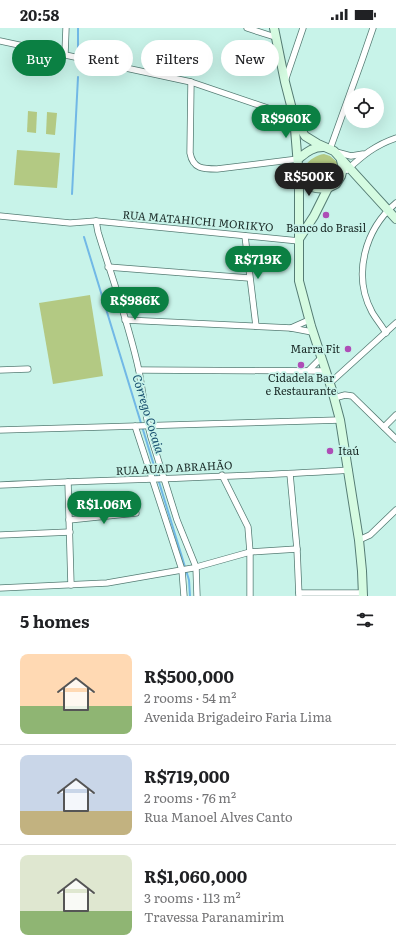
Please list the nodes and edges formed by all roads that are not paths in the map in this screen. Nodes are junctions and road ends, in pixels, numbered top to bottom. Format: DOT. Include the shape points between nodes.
graph roads {
  1 [pos="66,28"];
  2 [pos="247,28"];
  3 [pos="274,28"];
  4 [pos="302,28"];
  5 [pos="372,28"];
  6 [pos="275,37"];
  7 [pos="66,40"];
  8 [pos="276,40"];
  9 [pos="0,41"];
  10 [pos="12,43"];
  11 [pos="295,52"];
  12 [pos="66,54"];
  13 [pos="279,56"];
  14 [pos="191,82"];
  15 [pos="285,82"];
  16 [pos="294,116"];
  17 [pos="396,138"];
  18 [pos="330,149"];
  19 [pos="365,153"];
  20 [pos="298,159"];
  21 [pos="341,159"];
  22 [pos="349,168"];
  23 [pos="341,176"];
  24 [pos="357,176"];
  25 [pos="299,178"];
  26 [pos="328,188"];
  27 [pos="396,203"];
  28 [pos="388,210"];
  29 [pos="0,216"];
  30 [pos="396,219"];
  31 [pos="96,222"];
  32 [pos="245,236"];
  33 [pos="299,240"];
  34 [pos="108,267"];
  35 [pos="249,278"];
  36 [pos="125,320"];
  37 [pos="309,320"];
  38 [pos="396,323"];
  39 [pos="256,326"];
  40 [pos="291,328"];
  41 [pos="312,332"];
  42 [pos="386,333"];
  43 [pos="321,358"];
  44 [pos="28,369"];
  45 [pos="0,370"];
  46 [pos="139,370"];
  47 [pos="309,370"];
  48 [pos="325,371"];
  49 [pos="330,383"];
  50 [pos="334,398"];
  51 [pos="396,415"];
  52 [pos="340,420"];
  53 [pos="136,426"];
  54 [pos="147,426"];
  55 [pos="384,427"];
  56 [pos="0,430"];
  57 [pos="396,439"];
  58 [pos="349,470"];
  59 [pos="290,474"];
  60 [pos="222,475"];
  61 [pos="163,479"];
  62 [pos="153,480"];
  63 [pos="68,482"];
  64 [pos="0,485"];
  65 [pos="396,510"];
  66 [pos="136,513"];
  67 [pos="69,520"];
  68 [pos="70,532"];
  69 [pos="0,535"];
  70 [pos="359,540"];
  71 [pos="297,549"];
  72 [pos="250,552"];
  73 [pos="194,568"];
  74 [pos="184,570"];
  75 [pos="71,585"];
  76 [pos="0,588"];
  77 [pos="299,595"];
  78 [pos="363,595"];
  79 [pos="184,596"];
  80 [pos="197,596"];
  81 [pos="250,596"];
  1 -- 7 [label="street"];
  2 -- 6 [label="street"];
  3 -- 6 [label="main road"];
  4 -- 11 [label="street"];
  5 -- 18 [label="street"];
  6 -- 8 [label="main road"];
  9 -- 10 [label="street"];
  11 -- 13 [label="street"];
  11 -- 15 [label="street"];
  12 -- 14 [label="street"];
  13 -- 15 [label="main road"];
  14 -- 16 [label="street"];
  14 -- 20 [label="street" via="190,153 196,166 217,169"];
  15 -- 16 [label="main road"];
  16 -- 18 [label="main road" via="305,136"];
  16 -- 20 [label="main road"];
  17 -- 19 [label="street"];
  18 -- 19 [label="street" via="351,156"];
  18 -- 20 [label="main road" via="313,148"];
  18 -- 21 [label="main road"];
  19 -- 22 [label="street"];
  20 -- 25 [label="main road"];
  21 -- 22 [label="main road"];
  21 -- 23 [label="main road"];
  22 -- 23 [label="street"];
  22 -- 24 [label="main road"];
  23 -- 24 [label="main road"];
  23 -- 26 [label="main road" via="336,184"];
  24 -- 28 [label="main road"];
  25 -- 26 [label="main road" via="309,186"];
  25 -- 33 [label="main road"];
  26 -- 33 [label="main road"];
  27 -- 28 [label="street"];
  28 -- 30 [label="main road"];
  28 -- 42 [label="street" via="369,238 362,266 363,284 368,301"];
  29 -- 31 [label="street, RUA MATAHICHI MORIKYO" via="70,223"];
  31 -- 32 [label="street, RUA MATAHICHI MORIKYO"];
  31 -- 34 [label="street"];
  32 -- 33 [label="street, RUA MATAHICHI MORIKYO"];
  32 -- 35 [label="street"];
  33 -- 37 [label="main road" via="299,281"];
  34 -- 35 [label="street"];
  34 -- 36 [label="street"];
  35 -- 39 [label="street"];
  36 -- 39 [label="street"];
  36 -- 46 [label="street"];
  37 -- 40 [label="street"];
  37 -- 41 [label="main road"];
  38 -- 42 [label="street"];
  39 -- 40 [label="street"];
  40 -- 41 [label="street"];
  41 -- 43 [label="main road"];
  42 -- 49 [label="street"];
  43 -- 47 [label="street"];
  43 -- 48 [label="main road"];
  44 -- 45 [label="street"];
  46 -- 47 [label="street"];
  46 -- 54 [label="street"];
  47 -- 48 [label="street"];
  48 -- 49 [label="main road"];
  49 -- 50 [label="main road"];
  50 -- 52 [label="main road"];
  50 -- 55 [label="street" via="352,396"];
  51 -- 55 [label="street"];
  52 -- 54 [label="street"];
  52 -- 58 [label="main road"];
  53 -- 54 [label="street"];
  53 -- 56 [label="street"];
  53 -- 62 [label="street"];
  54 -- 61 [label="street"];
  55 -- 57 [label="street"];
  58 -- 59 [label="street, RUA AUAD ABRAHÃO"];
  58 -- 70 [label="main road"];
  59 -- 60 [label="street, RUA AUAD ABRAHÃO"];
  59 -- 71 [label="street"];
  60 -- 61 [label="street, RUA AUAD ABRAHÃO"];
  60 -- 72 [label="street" via="247,523"];
  61 -- 62 [label="street, RUA AUAD ABRAHÃO"];
  61 -- 73 [label="street"];
  62 -- 63 [label="street, RUA AUAD ABRAHÃO"];
  62 -- 74 [label="street"];
  63 -- 64 [label="street, RUA AUAD ABRAHÃO"];
  63 -- 67 [label="street"];
  65 -- 70 [label="street" via="370,535"];
  66 -- 67 [label="street"];
  67 -- 68 [label="street"];
  68 -- 69 [label="street"];
  68 -- 75 [label="street"];
  70 -- 78 [label="main road"];
  71 -- 72 [label="street"];
  71 -- 77 [label="street"];
  72 -- 73 [label="street"];
  72 -- 81 [label="street"];
  73 -- 74 [label="street"];
  73 -- 80 [label="street"];
  74 -- 75 [label="street" via="107,583"];
  74 -- 79 [label="street"];
  75 -- 76 [label="street"];
  77 -- 78 [label="street"];
}
